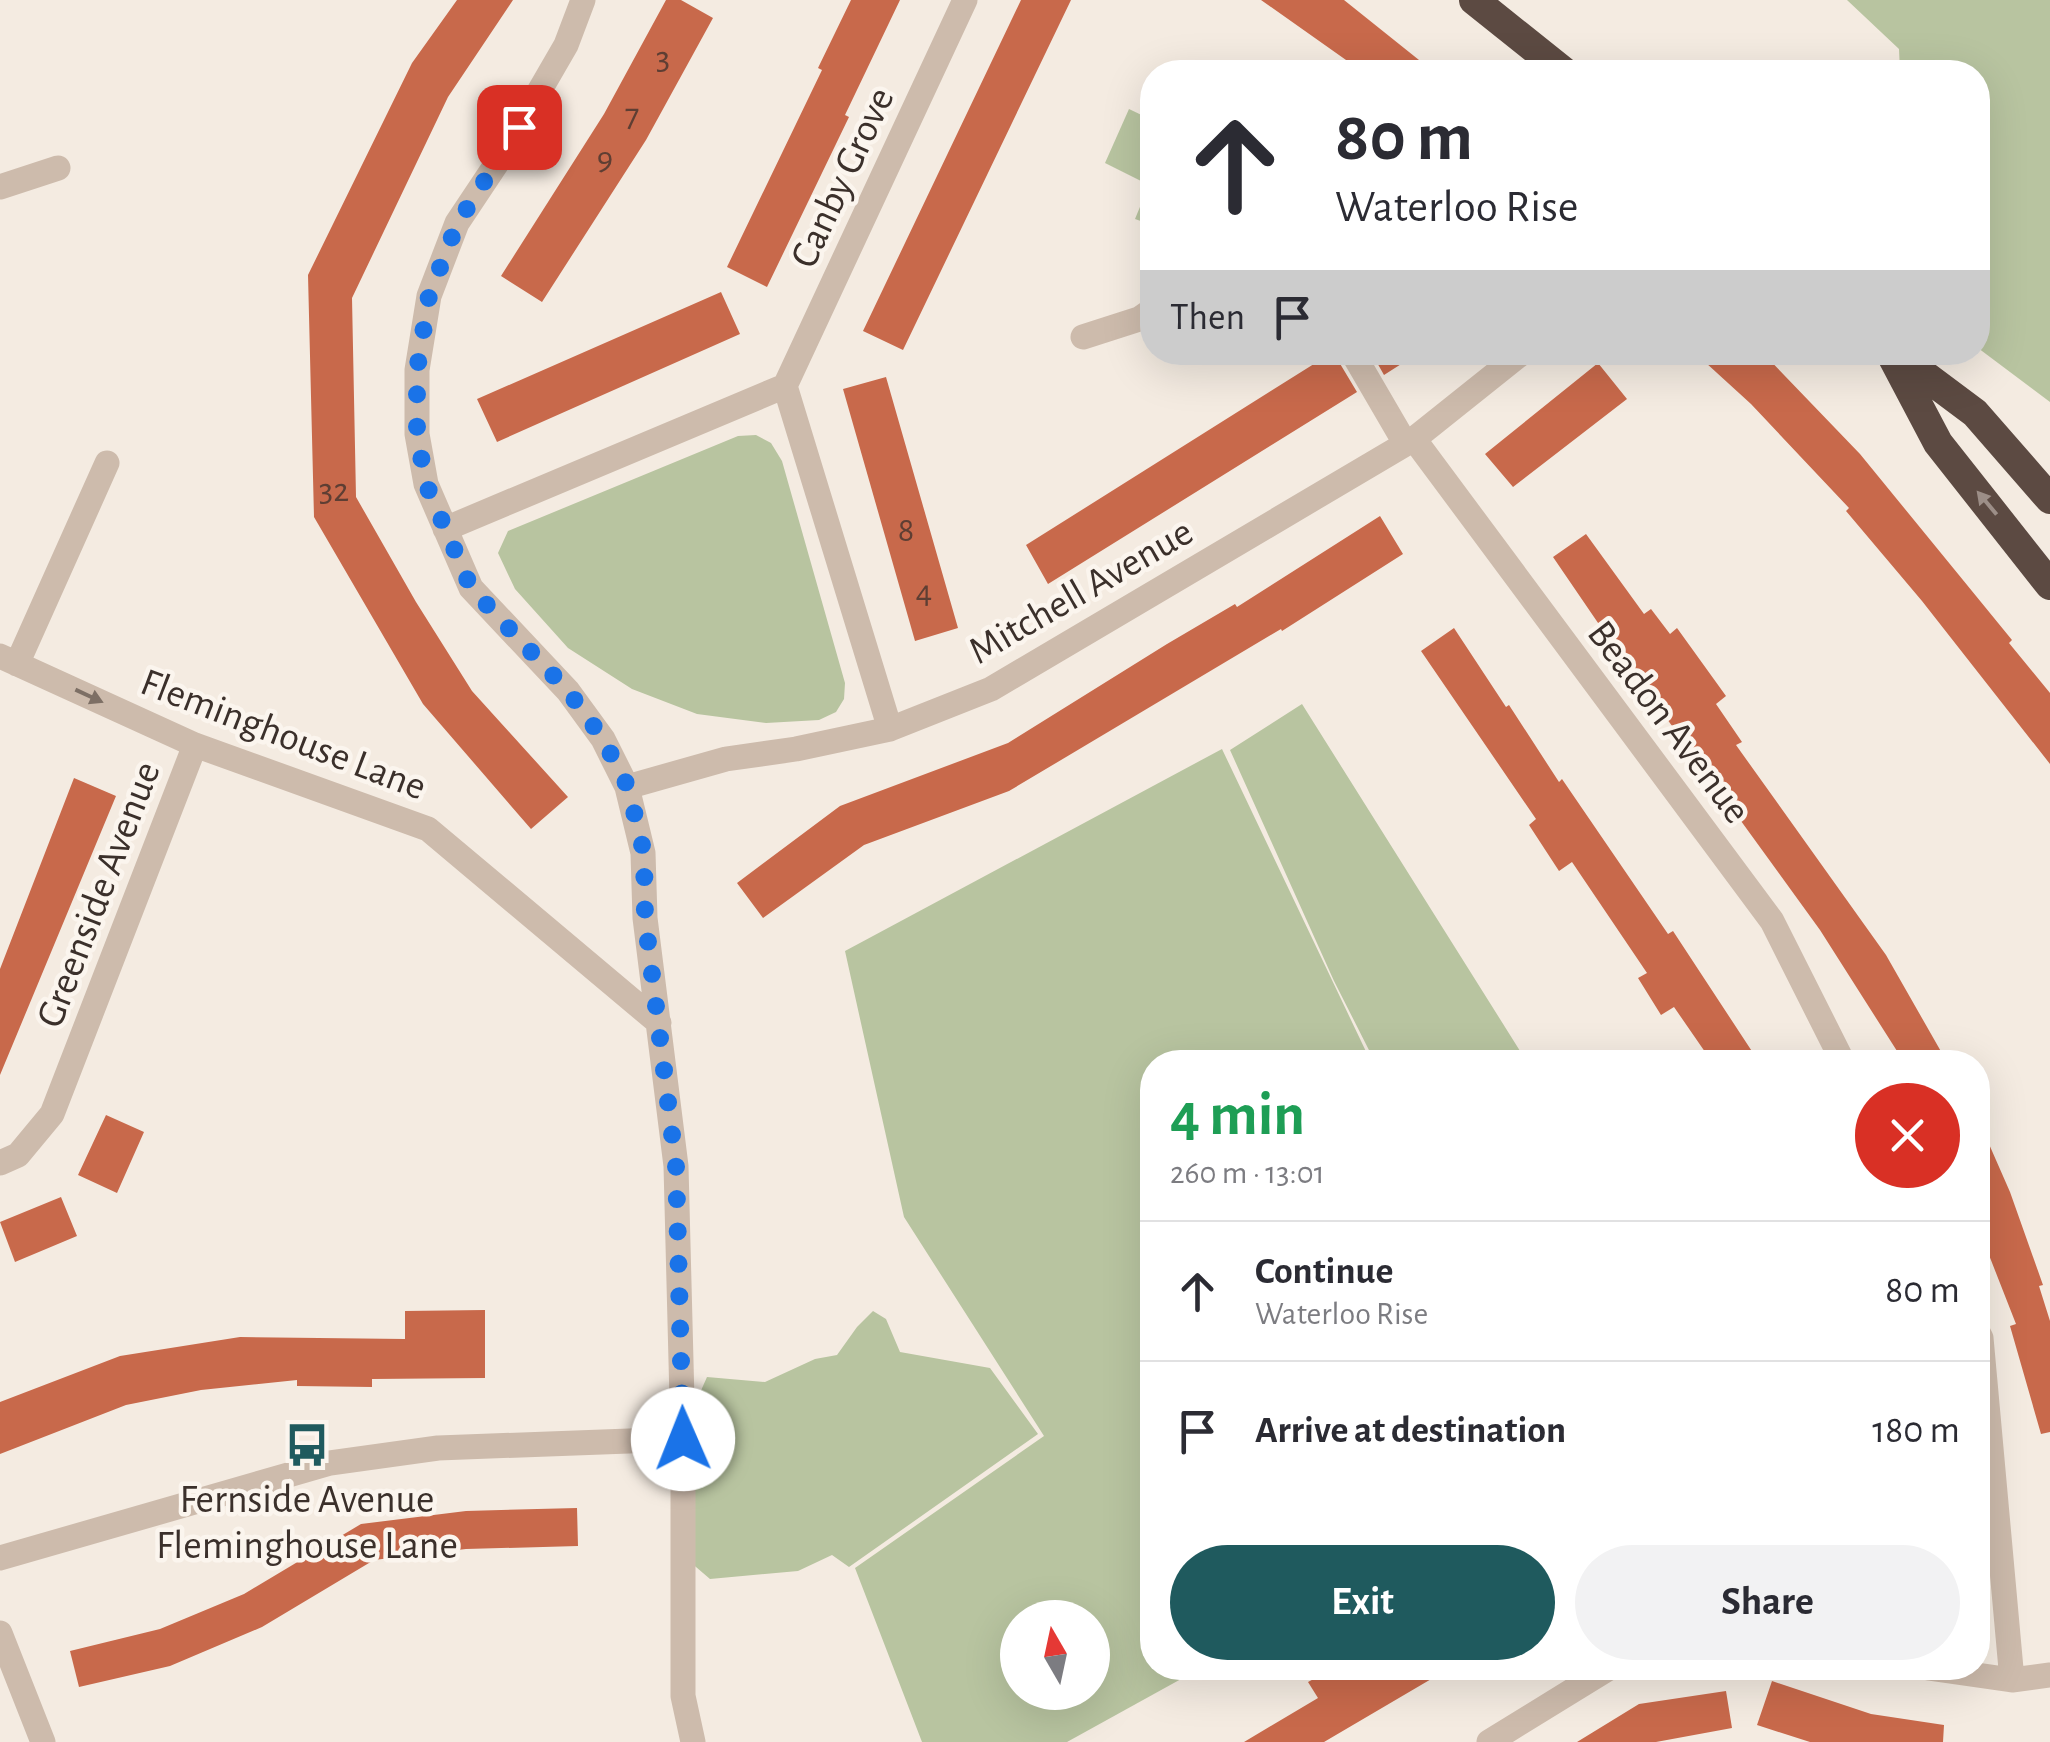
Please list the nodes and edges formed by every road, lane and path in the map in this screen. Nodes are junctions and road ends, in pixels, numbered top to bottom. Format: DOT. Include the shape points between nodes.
graph roads {
  1 [pos="583,0"];
  2 [pos="964,0"];
  3 [pos="1474,0"];
  4 [pos="1549,60"];
  5 [pos="58,168"];
  6 [pos="0,187"];
  7 [pos="1140,318"];
  8 [pos="1083,337"];
  9 [pos="1360,365"];
  10 [pos="1506,365"];
  11 [pos="1899,365"];
  12 [pos="1910,365"];
  13 [pos="785,386"];
  14 [pos="1409,441"];
  15 [pos="2006,448"];
  16 [pos="107,463"];
  17 [pos="2050,464"];
  18 [pos="2050,498"];
  19 [pos="445,529"];
  20 [pos="2049,581"];
  21 [pos="8,660"];
  22 [pos="890,728"];
  23 [pos="194,745"];
  24 [pos="628,787"];
  25 [pos="659,1023"];
  26 [pos="1837,1050"];
  27 [pos="0,1163"];
  28 [pos="1990,1437"];
  29 [pos="683,1439"];
  30 [pos="0,1558"];
  31 [pos="0,1633"];
  32 [pos="2050,1675"];
  33 [pos="1990,1677"];
  34 [pos="1590,1680"];
  35 [pos="2012,1680"];
  36 [pos="43,1742"];
  37 [pos="692,1742"];
  38 [pos="1489,1742"];
  1 -- 19 [label="street" via="566,45 457,224 429,296 417,370 417,434 426,484"];
  2 -- 13 [label="street, Canby Grove"];
  3 -- 4 [label="highway"];
  5 -- 6 [label="street"];
  7 -- 8 [label="street"];
  9 -- 14 [label="street, Beadon Avenue"];
  10 -- 14 [label="street, Mitchell Avenue"];
  20 -- 11 [label="highway, one-way" via="1938,442"];
  12 -- 15 [label="highway" via="1975,413"];
  13 -- 19 [label="street"];
  13 -- 22 [label="street"];
  14 -- 22 [label="street, Mitchell Avenue" via="990,689"];
  14 -- 26 [label="street, Beadon Avenue" via="1772,921"];
  15 -- 17 [label="highway"];
  15 -- 18 [label="highway"];
  16 -- 21 [label="street"];
  19 -- 24 [label="street" via="471,588 568,691"];
  21 -- 23 [label="street, Fleminghouse Lane, one-way"];
  22 -- 24 [label="street, Mitchell Avenue" via="726,759"];
  23 -- 25 [label="street, Fleminghouse Lane" via="428,829"];
  23 -- 27 [label="street, Greenside Avenue" via="52,1114 18,1155"];
  24 -- 25 [label="street" via="644,853"];
  25 -- 29 [label="street" via="676,1166"];
  28 -- 35 [label="street"];
  29 -- 30 [label="street" via="438,1448 330,1463"];
  29 -- 37 [label="street" via="683,1696"];
  31 -- 36 [label="street"];
  32 -- 35 [label="street"];
  33 -- 35 [label="street"];
  34 -- 38 [label="street"];
}
